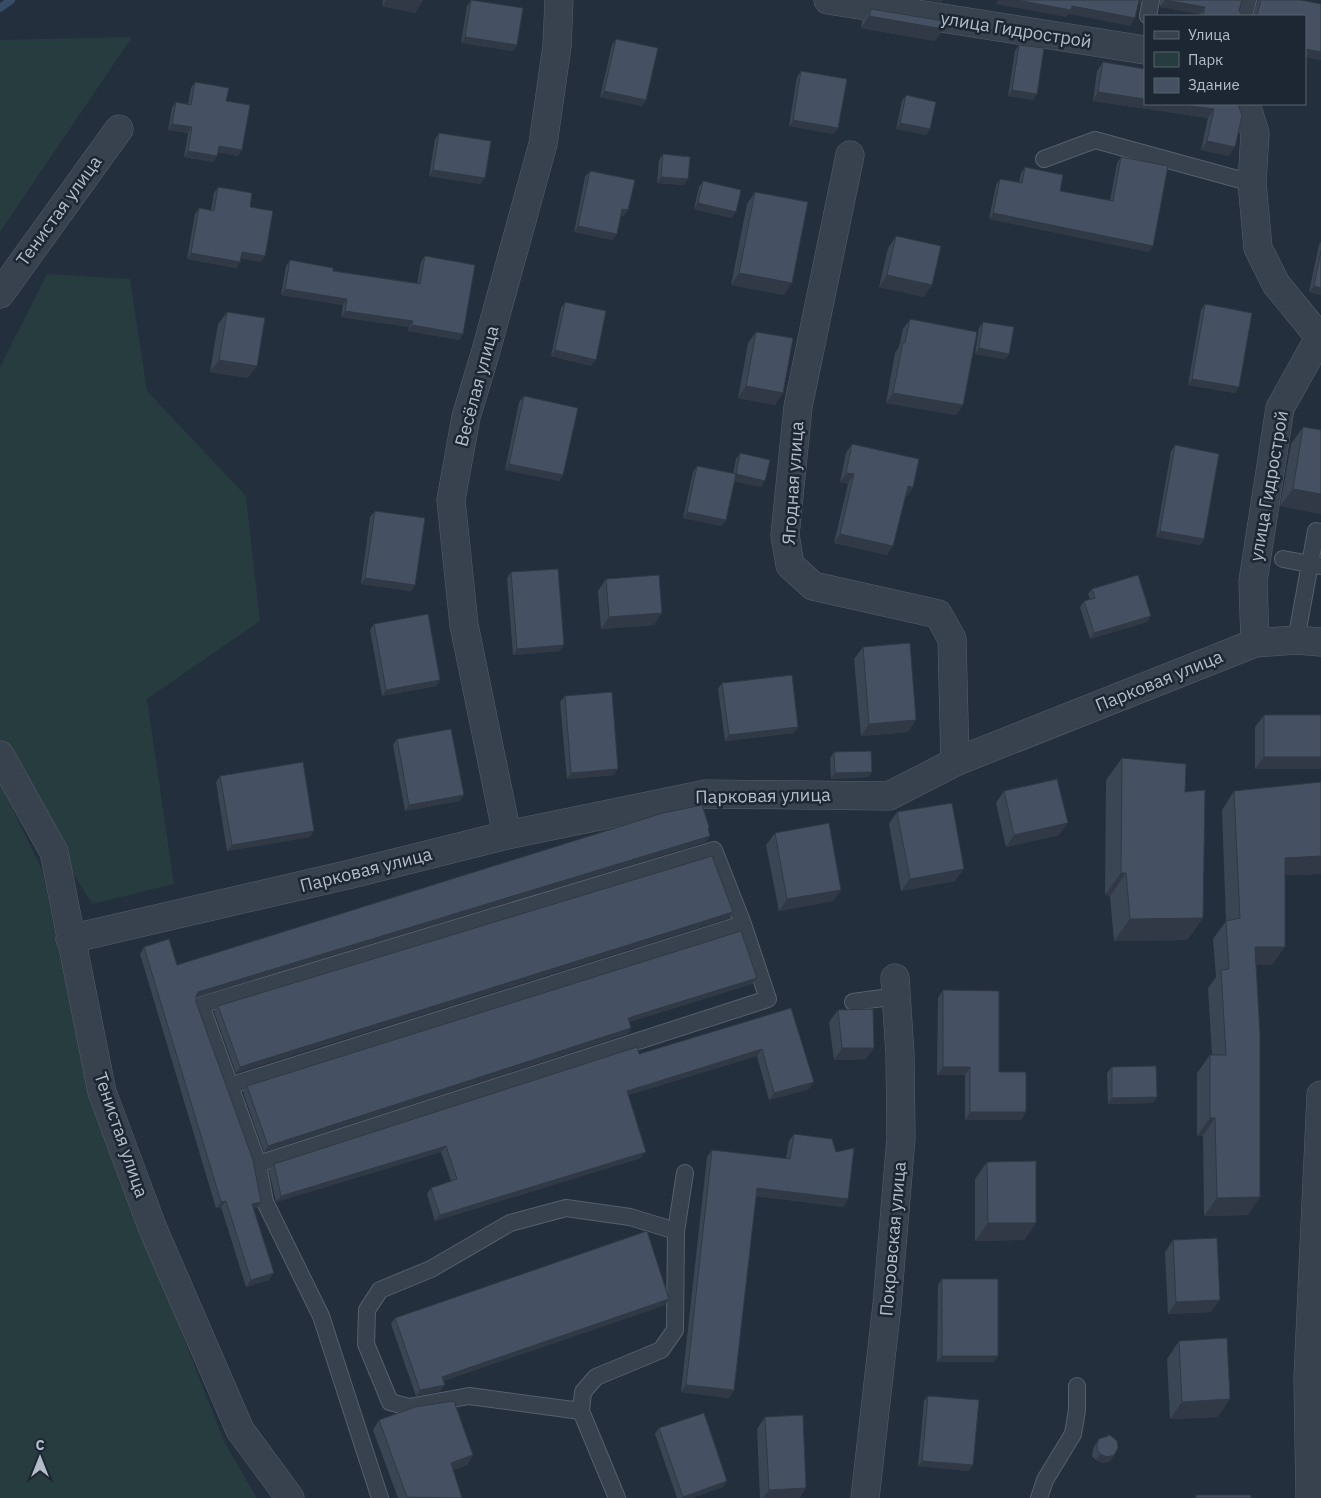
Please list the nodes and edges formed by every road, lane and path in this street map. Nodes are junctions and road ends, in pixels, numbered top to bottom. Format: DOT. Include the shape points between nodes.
graph roads {
  1 [pos="559,0"];
  2 [pos="828,0"];
  3 [pos="1151,0"];
  4 [pos="1248,0"];
  5 [pos="1148,15"];
  6 [pos="1244,15"];
  7 [pos="1144,44"];
  8 [pos="1246,105"];
  9 [pos="119,129"];
  10 [pos="850,155"];
  11 [pos="1044,159"];
  12 [pos="1252,183"];
  13 [pos="0,294"];
  14 [pos="1320,338"];
  15 [pos="1321,532"];
  16 [pos="1283,559"];
  17 [pos="1315,566"];
  18 [pos="1308,641"];
  19 [pos="1255,643"];
  20 [pos="0,755"];
  21 [pos="956,762"];
  22 [pos="507,835"];
  23 [pos="743,924"];
  24 [pos="70,939"];
  25 [pos="896,987"];
  26 [pos="853,1002"];
  27 [pos="229,1086"];
  28 [pos="1321,1095"];
  29 [pos="258,1164"];
  30 [pos="685,1173"];
  31 [pos="676,1231"];
  32 [pos="1077,1386"];
  33 [pos="581,1410"];
  34 [pos="290,1498"];
  35 [pos="380,1498"];
  36 [pos="617,1498"];
  37 [pos="865,1498"];
  38 [pos="1039,1498"];
  39 [pos="1310,1498"];
  1 -- 22 [label="street, Весёлая улица" via="557,46 543,144 466,417 451,500 464,625"];
  2 -- 7 [label="street, улица Гидрострой"];
  3 -- 5 [label="lane"];
  4 -- 6 [label="lane"];
  8 -- 12 [label="street, улица Гидрострой" via="1255,133"];
  9 -- 13 [label="street, Тенистая улица"];
  10 -- 21 [label="street, Ягодная улица" via="798,407 785,535 790,565 813,586 938,614 952,639"];
  11 -- 12 [label="lane" via="1095,140"];
  12 -- 14 [label="street, улица Гидрострой" via="1258,248 1276,284"];
  14 -- 19 [label="street, улица Гидрострой" via="1280,408 1253,581"];
  15 -- 17 [label="lane" via="1316,531"];
  16 -- 17 [label="lane"];
  17 -- 18 [label="lane"];
  18 -- 19 [label="street, Парковая улица"];
  19 -- 21 [label="street, Парковая улица"];
  20 -- 24 [label="street, Тенистая улица" via="54,852"];
  21 -- 22 [label="street, Парковая улица" via="889,796 706,794"];
  22 -- 24 [label="street, Парковая улица"];
  23 -- 27 [label="lane"];
  23 -- 27 [label="lane" via="714,850 201,1005"];
  23 -- 29 [label="lane" via="768,999"];
  24 -- 34 [label="street, Тенистая улица" via="102,1092 153,1229 240,1430"];
  25 -- 26 [label="lane"];
  25 -- 37 [label="street, Покровская улица" via="901,1138 887,1305"];
  27 -- 29 [label="lane"];
  28 -- 39 [label="street" via="1308,1378"];
  29 -- 35 [label="lane" via="265,1202 321,1316"];
  30 -- 31 [label="lane"];
  31 -- 33 [label="lane" via="675,1330 662,1350 596,1377 583,1392"];
  31 -- 33 [label="lane" via="630,1217 566,1208 510,1223 430,1269 380,1290 367,1310 366,1344 390,1402 409,1407 468,1396"];
  32 -- 38 [label="lane" via="1073,1434 1045,1480"];
  33 -- 36 [label="lane"];
}
